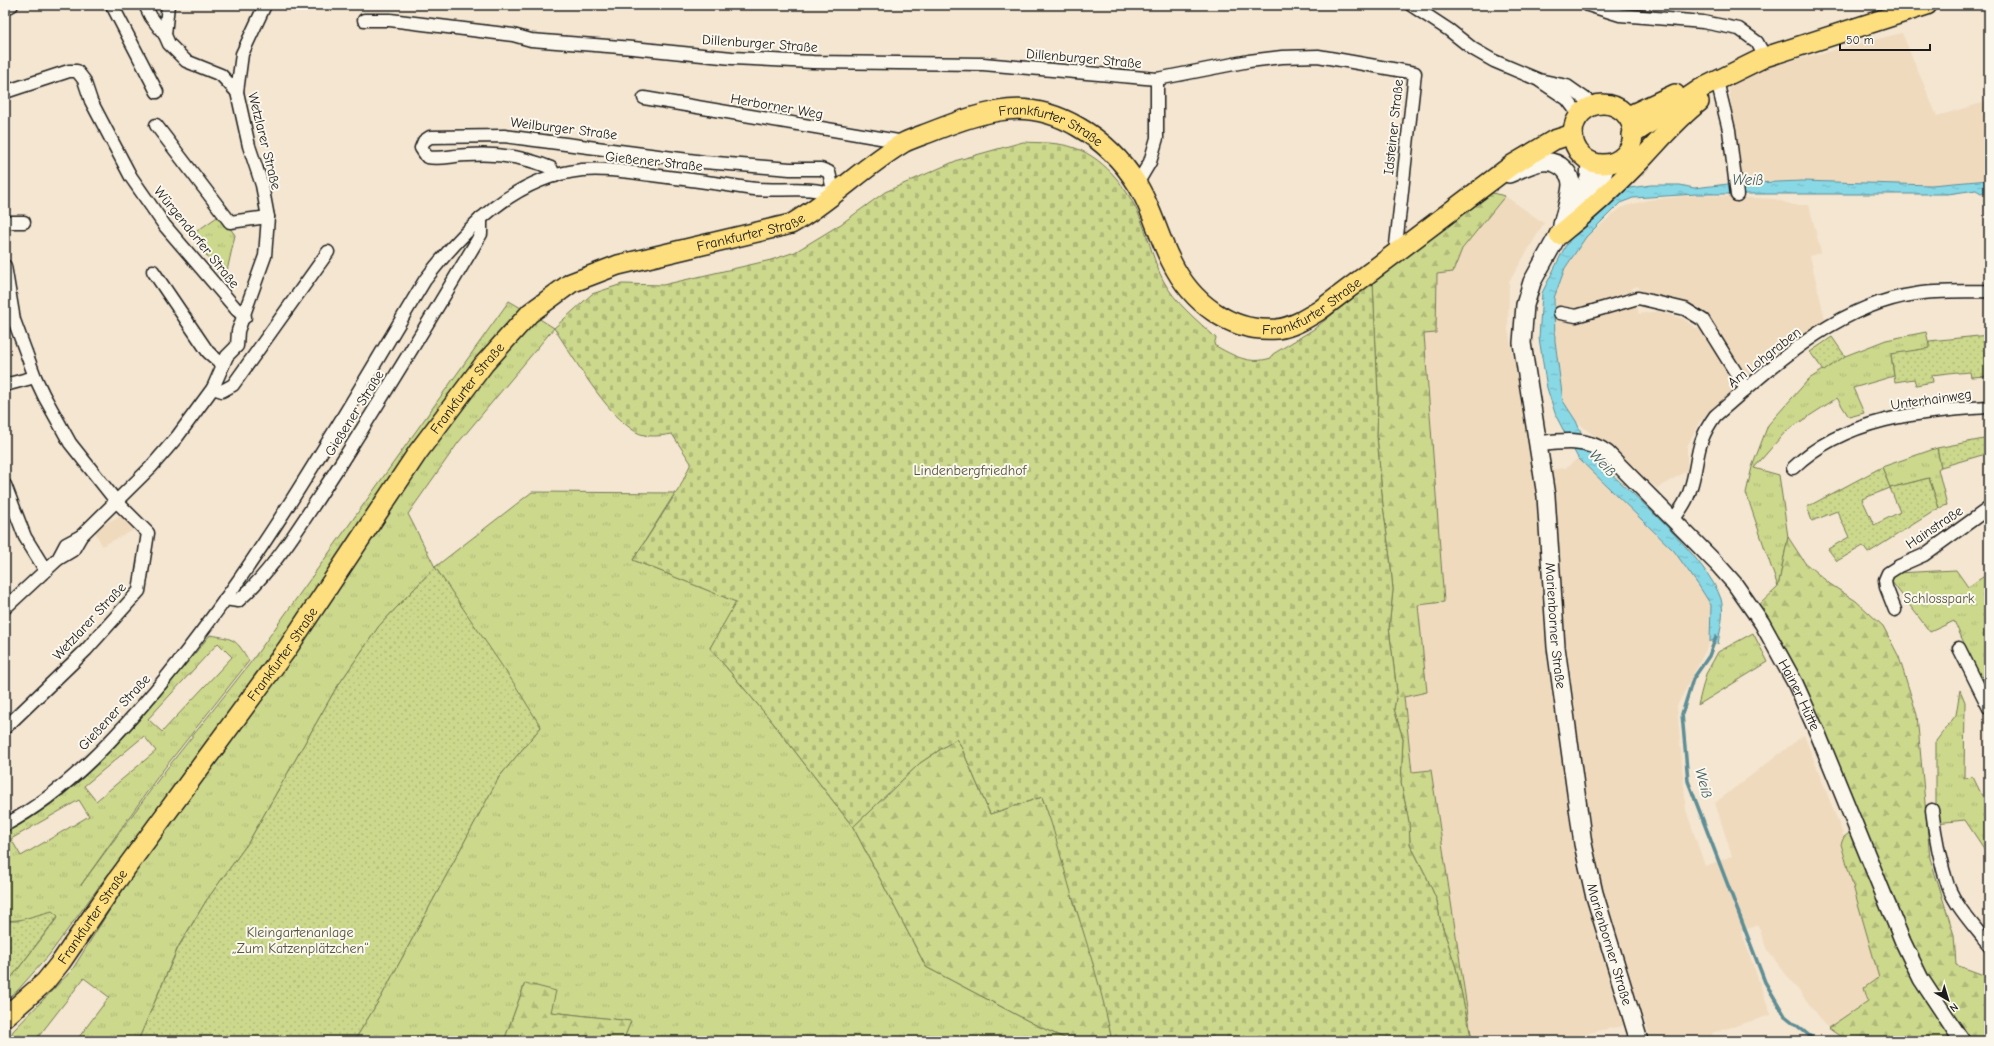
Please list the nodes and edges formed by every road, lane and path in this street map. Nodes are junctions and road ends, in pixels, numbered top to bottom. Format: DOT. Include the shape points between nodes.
graph roads {
  1 [pos="12,5"];
  2 [pos="112,5"];
  3 [pos="145,5"];
  4 [pos="168,5"];
  5 [pos="265,5"];
  6 [pos="1411,5"];
  7 [pos="1588,5"];
  8 [pos="1927,5"];
  9 [pos="5,9"];
  10 [pos="364,20"];
  11 [pos="165,35"];
  12 [pos="1765,57"];
  13 [pos="1739,69"];
  14 [pos="1157,79"];
  15 [pos="1539,80"];
  16 [pos="1719,89"];
  17 [pos="5,92"];
  18 [pos="157,92"];
  19 [pos="237,92"];
  20 [pos="644,98"];
  21 [pos="1587,110"];
  22 [pos="1623,112"];
  23 [pos="156,125"];
  24 [pos="1632,135"];
  25 [pos="904,142"];
  26 [pos="1587,152"];
  27 [pos="555,176"];
  28 [pos="1490,182"];
  29 [pos="1137,184"];
  30 [pos="834,195"];
  31 [pos="1737,195"];
  32 [pos="268,217"];
  33 [pos="481,218"];
  34 [pos="5,222"];
  35 [pos="24,222"];
  36 [pos="1564,226"];
  37 [pos="328,252"];
  38 [pos="1395,254"];
  39 [pos="5,266"];
  40 [pos="153,271"];
  41 [pos="1989,291"];
  42 [pos="1560,313"];
  43 [pos="245,317"];
  44 [pos="225,361"];
  45 [pos="34,377"];
  46 [pos="5,385"];
  47 [pos="213,388"];
  48 [pos="1746,389"];
  49 [pos="1989,407"];
  50 [pos="1538,444"];
  51 [pos="1793,468"];
  52 [pos="5,485"];
  53 [pos="116,501"];
  54 [pos="1989,508"];
  55 [pos="1673,520"];
  56 [pos="46,571"];
  57 [pos="225,600"];
  58 [pos="5,608"];
  59 [pos="1895,610"];
  60 [pos="1959,648"];
  61 [pos="1989,708"];
  62 [pos="5,728"];
  63 [pos="1932,810"];
  64 [pos="5,825"];
  65 [pos="1989,944"];
  66 [pos="5,1017"];
  67 [pos="1639,1041"];
  68 [pos="1962,1041"];
  1 -- 9 [label="street"];
  2 -- 18 [label="street"];
  3 -- 11 [label="street"];
  4 -- 11 [label="street"];
  5 -- 19 [label="street, Wetzlarer Straße" via="242,54"];
  6 -- 15 [label="street" via="1450,30 1473,49 1517,72"];
  7 -- 12 [label="street" via="1620,15 1703,22 1739,29 1757,42"];
  8 -- 12 [label="main road"];
  10 -- 14 [label="street, Dillenburger Straße" via="390,20 513,35 531,40 732,58 813,62 983,64"];
  11 -- 19 [label="street" via="169,44 186,61 221,75"];
  12 -- 13 [label="main road"];
  13 -- 16 [label="main road"];
  13 -- 22 [label="main road"];
  13 -- 24 [label="main road" via="1700,89"];
  14 -- 29 [label="street" via="1157,138 1150,162"];
  14 -- 38 [label="street, Idsteiner Straße" via="1249,61 1318,56 1414,73"];
  15 -- 21 [label="street"];
  15 -- 21 [label="street" via="1567,86"];
  16 -- 31 [label="street" via="1729,130"];
  16 -- 36 [label="main road" via="1702,99 1676,121 1594,207"];
  17 -- 43 [label="street, Würgendorfer Straße" via="69,71 81,74 91,102 131,177 165,226"];
  19 -- 32 [label="street, Wetzlarer Straße"];
  20 -- 25 [label="street, Herborner Weg"];
  21 -- 22 [label="main road" via="1608,104"];
  21 -- 26 [label="main road"];
  22 -- 24 [label="main road"];
  23 -- 32 [label="street" via="230,222"];
  24 -- 26 [label="main road" via="1625,154 1615,161"];
  25 -- 29 [label="main road, Frankfurter Straße" via="956,122 1000,111 1023,110 1066,121 1085,130 1119,159"];
  25 -- 30 [label="main road, Frankfurter Straße"];
  26 -- 28 [label="main road, Frankfurter Straße" via="1554,140"];
  26 -- 36 [label="main road, Marienborner Straße" via="1589,179"];
  27 -- 30 [label="street, Gießener Straße" via="581,170 609,170 761,190 821,190"];
  27 -- 30 [label="street, Weilburger Straße" via="551,168 525,160 497,155 436,159 427,157 421,148 424,141 430,137 504,136 704,162 821,169 829,172"];
  27 -- 33 [label="street, Gießener Straße" via="519,191"];
  28 -- 36 [label="main road" via="1541,161 1560,165 1570,177 1571,184"];
  28 -- 38 [label="main road, Frankfurter Straße"];
  29 -- 38 [label="main road, Frankfurter Straße" via="1159,230 1170,261 1188,289 1204,306 1227,320 1248,328 1278,329 1299,322 1320,310"];
  30 -- 66 [label="main road, Frankfurter Straße" via="791,224 618,265 571,284 530,313 484,364 418,452 287,648 115,883 61,962 45,982"];
  32 -- 43 [label="street, Wetzlarer Straße" via="265,256"];
  33 -- 57 [label="street, Gießener Straße" via="449,248 425,280 294,498"];
  33 -- 57 [label="street, Gießener Straße" via="481,234 477,241 389,387 299,528 252,589 238,601"];
  34 -- 35 [label="street"];
  36 -- 50 [label="main road, Marienborner Straße" via="1532,282 1525,305 1522,343"];
  37 -- 47 [label="street" via="233,385 222,391"];
  39 -- 45 [label="street" via="14,320"];
  40 -- 44 [label="street" via="208,352"];
  41 -- 48 [label="street, Am Lohgraben" via="1923,293 1885,301 1844,318 1790,352"];
  42 -- 48 [label="street" via="1576,316 1638,298 1685,309 1703,320"];
  43 -- 44 [label="street, Wetzlarer Straße" via="228,343"];
  44 -- 47 [label="street, Wetzlarer Straße"];
  45 -- 46 [label="street"];
  45 -- 53 [label="street" via="70,443"];
  47 -- 53 [label="street, Wetzlarer Straße" via="177,437"];
  48 -- 55 [label="street, Am Lohgraben" via="1715,416 1703,434 1688,495"];
  49 -- 51 [label="street, Unterhainweg" via="1894,417 1822,444"];
  50 -- 55 [label="street, Hainer Hütte" via="1563,442 1598,446"];
  50 -- 67 [label="main road, Marienborner Straße" via="1546,496 1556,648 1582,844"];
  52 -- 56 [label="street" via="25,537"];
  53 -- 56 [label="street, Wetzlarer Straße" via="81,536 66,544 58,559"];
  53 -- 62 [label="street, Wetzlarer Straße" via="148,533 139,591 86,650"];
  54 -- 59 [label="street, Hainstraße" via="1924,555 1888,574 1885,580 1886,587"];
  55 -- 68 [label="street, Hainer Hütte" via="1734,583 1795,683 1903,942 1922,979"];
  56 -- 58 [label="street, Wetzlarer Straße"];
  57 -- 64 [label="street, Gießener Straße" via="134,716 47,799"];
  60 -- 61 [label="street"];
  63 -- 65 [label="street" via="1948,886"];
}
